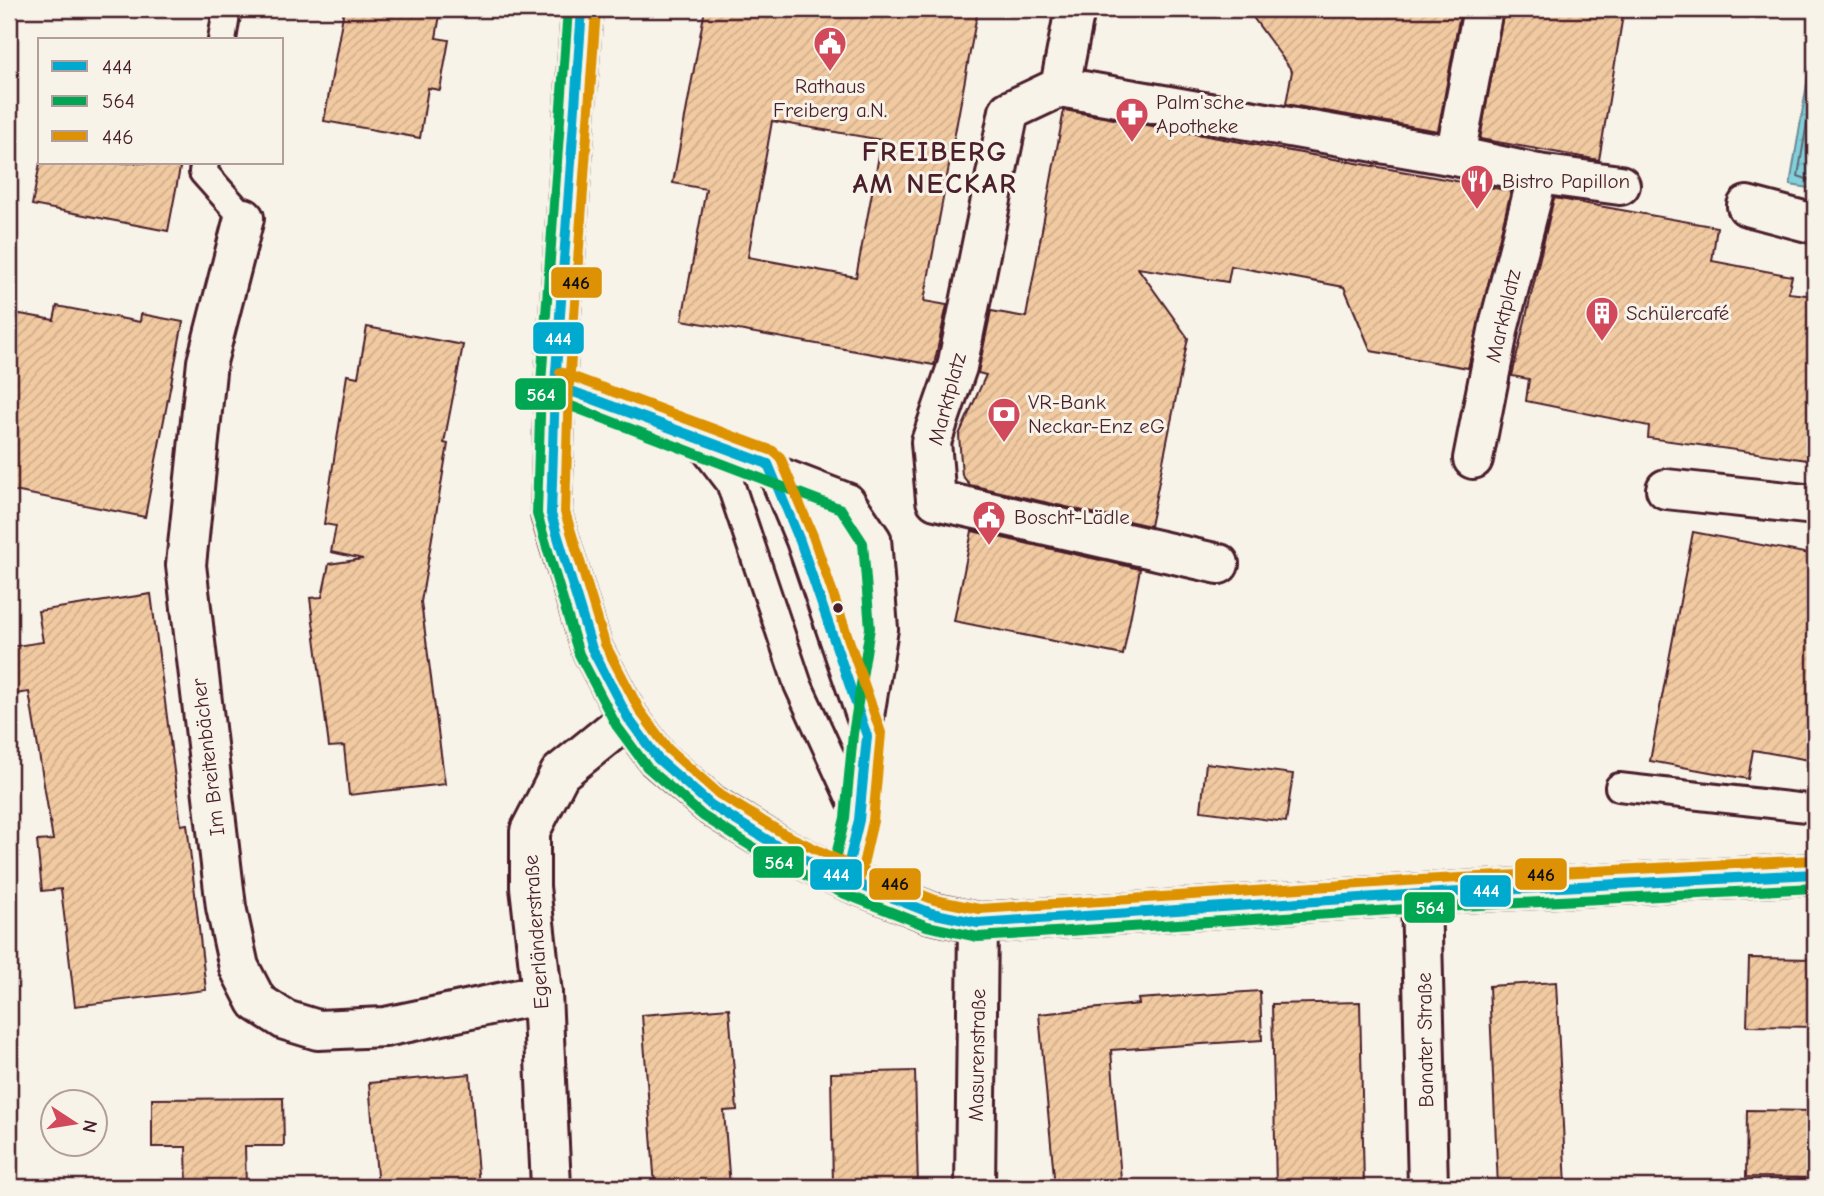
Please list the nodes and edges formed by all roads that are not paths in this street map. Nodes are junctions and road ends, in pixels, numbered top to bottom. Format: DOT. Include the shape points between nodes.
graph roads {
  1 [pos="227,9"];
  2 [pos="582,9"];
  3 [pos="1075,9"];
  4 [pos="1483,9"];
  5 [pos="222,38"];
  6 [pos="1060,87"];
  7 [pos="1455,156"];
  8 [pos="205,164"];
  9 [pos="1538,174"];
  10 [pos="1620,185"];
  11 [pos="1747,206"];
  12 [pos="244,218"];
  13 [pos="1815,224"];
  14 [pos="555,385"];
  15 [pos="697,440"];
  16 [pos="1473,459"];
  17 [pos="768,464"];
  18 [pos="1667,489"];
  19 [pos="1815,505"];
  20 [pos="1219,564"];
  21 [pos="628,718"];
  22 [pos="867,736"];
  23 [pos="1619,787"];
  24 [pos="1815,809"];
  25 [pos="859,820"];
  26 [pos="1815,874"];
  27 [pos="845,879"];
  28 [pos="1421,894"];
  29 [pos="978,923"];
  30 [pos="542,994"];
  31 [pos="551,1187"];
  32 [pos="975,1187"];
  33 [pos="1428,1187"];
  1 -- 5 [label="lane"];
  2 -- 14 [label="street"];
  3 -- 6 [label="street"];
  4 -- 7 [label="street"];
  6 -- 7 [label="street"];
  6 -- 20 [label="street, Marktplatz" via="1009,111 957,367 931,442 936,500"];
  7 -- 9 [label="street"];
  8 -- 12 [label="lane" via="203,172"];
  9 -- 10 [label="street"];
  9 -- 16 [label="street, Marktplatz" via="1499,326"];
  11 -- 13 [label="street"];
  12 -- 30 [label="street, Im Breitenbächer" via="207,362 186,565 226,908 239,967 257,1002 285,1020 318,1030 385,1027"];
  14 -- 15 [label="lane"];
  14 -- 21 [label="street" via="551,514 592,649"];
  15 -- 17 [label="lane"];
  15 -- 25 [label="lane" via="730,483 799,685"];
  17 -- 22 [label="lane" via="800,541"];
  17 -- 22 [label="lane" via="850,498 877,538 884,629"];
  18 -- 19 [label="street"];
  21 -- 27 [label="street" via="658,759 710,805 777,846"];
  21 -- 30 [label="street, Egerländerstraße" via="560,773 530,831 530,887"];
  22 -- 25 [label="lane"];
  23 -- 24 [label="lane"];
  25 -- 27 [label="lane"];
  26 -- 28 [label="street"];
  27 -- 29 [label="street" via="931,913"];
  28 -- 29 [label="street"];
  28 -- 33 [label="street, Banater Straße"];
  29 -- 32 [label="street, Masurenstraße"];
  30 -- 31 [label="street, Egerländerstraße"];
}
